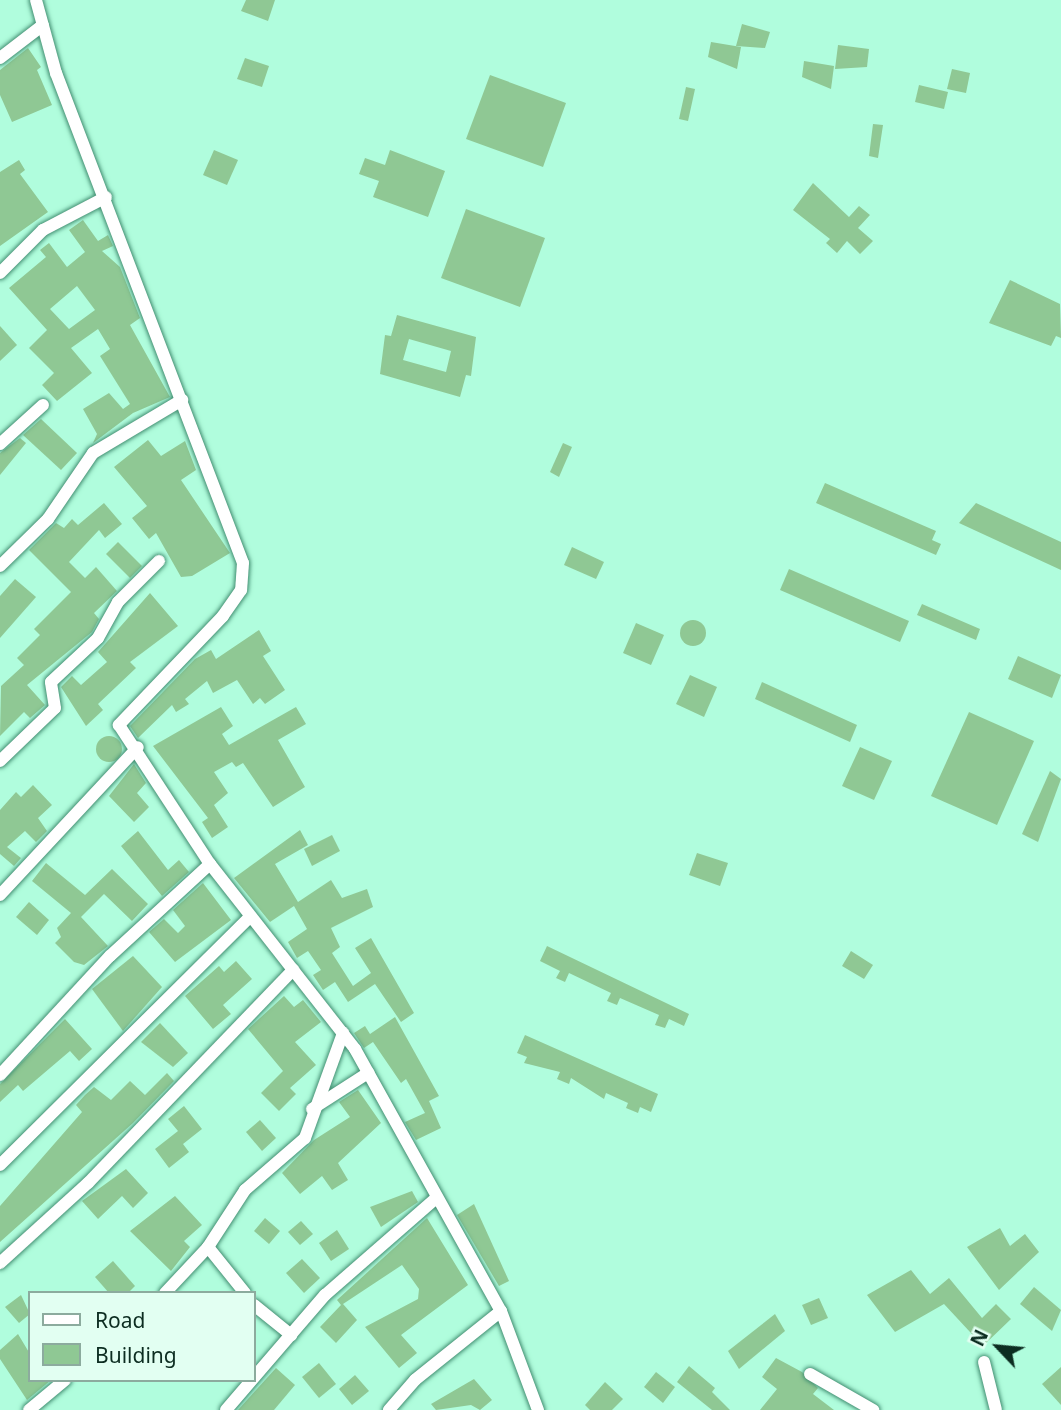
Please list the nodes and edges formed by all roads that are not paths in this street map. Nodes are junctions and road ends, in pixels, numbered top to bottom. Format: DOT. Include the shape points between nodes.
graph roads {
  1 [pos="36,0"];
  2 [pos="43,25"];
  3 [pos="0,58"];
  4 [pos="106,197"];
  5 [pos="0,272"];
  6 [pos="182,400"];
  7 [pos="43,405"];
  8 [pos="0,444"];
  9 [pos="159,561"];
  10 [pos="0,566"];
  11 [pos="138,747"];
  12 [pos="0,761"];
  13 [pos="210,864"];
  14 [pos="0,895"];
  15 [pos="250,917"];
  16 [pos="293,970"];
  17 [pos="343,1033"];
  18 [pos="368,1073"];
  19 [pos="0,1075"];
  20 [pos="312,1109"];
  21 [pos="0,1165"];
  22 [pos="434,1200"];
  23 [pos="208,1247"];
  24 [pos="0,1264"];
  25 [pos="167,1291"];
  26 [pos="243,1291"];
  27 [pos="256,1307"];
  28 [pos="500,1311"];
  29 [pos="291,1335"];
  30 [pos="984,1362"];
  31 [pos="810,1374"];
  32 [pos="256,1375"];
  33 [pos="63,1382"];
  34 [pos="250,1382"];
  35 [pos="29,1410"];
  36 [pos="226,1410"];
  37 [pos="388,1410"];
  38 [pos="538,1410"];
  39 [pos="873,1410"];
  40 [pos="996,1410"];
  1 -- 2 [label="street"];
  2 -- 3 [label="street"];
  2 -- 4 [label="street"];
  4 -- 5 [label="street" via="43,230"];
  4 -- 6 [label="street"];
  6 -- 10 [label="street" via="93,453 48,519"];
  6 -- 11 [label="street" via="243,563 241,590 118,725"];
  7 -- 8 [label="street"];
  9 -- 12 [label="street" via="118,602 99,638 51,682 55,708"];
  11 -- 13 [label="street"];
  11 -- 14 [label="street"];
  13 -- 15 [label="street"];
  13 -- 19 [label="street" via="110,956"];
  15 -- 16 [label="street"];
  15 -- 21 [label="street"];
  16 -- 17 [label="street"];
  16 -- 24 [label="street" via="88,1183"];
  17 -- 18 [label="street"];
  17 -- 20 [label="street"];
  18 -- 20 [label="street"];
  18 -- 22 [label="street"];
  20 -- 23 [label="street" via="305,1138 245,1190"];
  22 -- 28 [label="street" via="481,1267"];
  22 -- 29 [label="street" via="377,1244"];
  23 -- 25 [label="street"];
  23 -- 26 [label="street"];
  27 -- 29 [label="street"];
  28 -- 37 [label="street" via="415,1380"];
  28 -- 38 [label="street"];
  29 -- 32 [label="street"];
  30 -- 40 [label="street"];
  31 -- 39 [label="street"];
  33 -- 35 [label="street"];
  34 -- 36 [label="street"];
}
